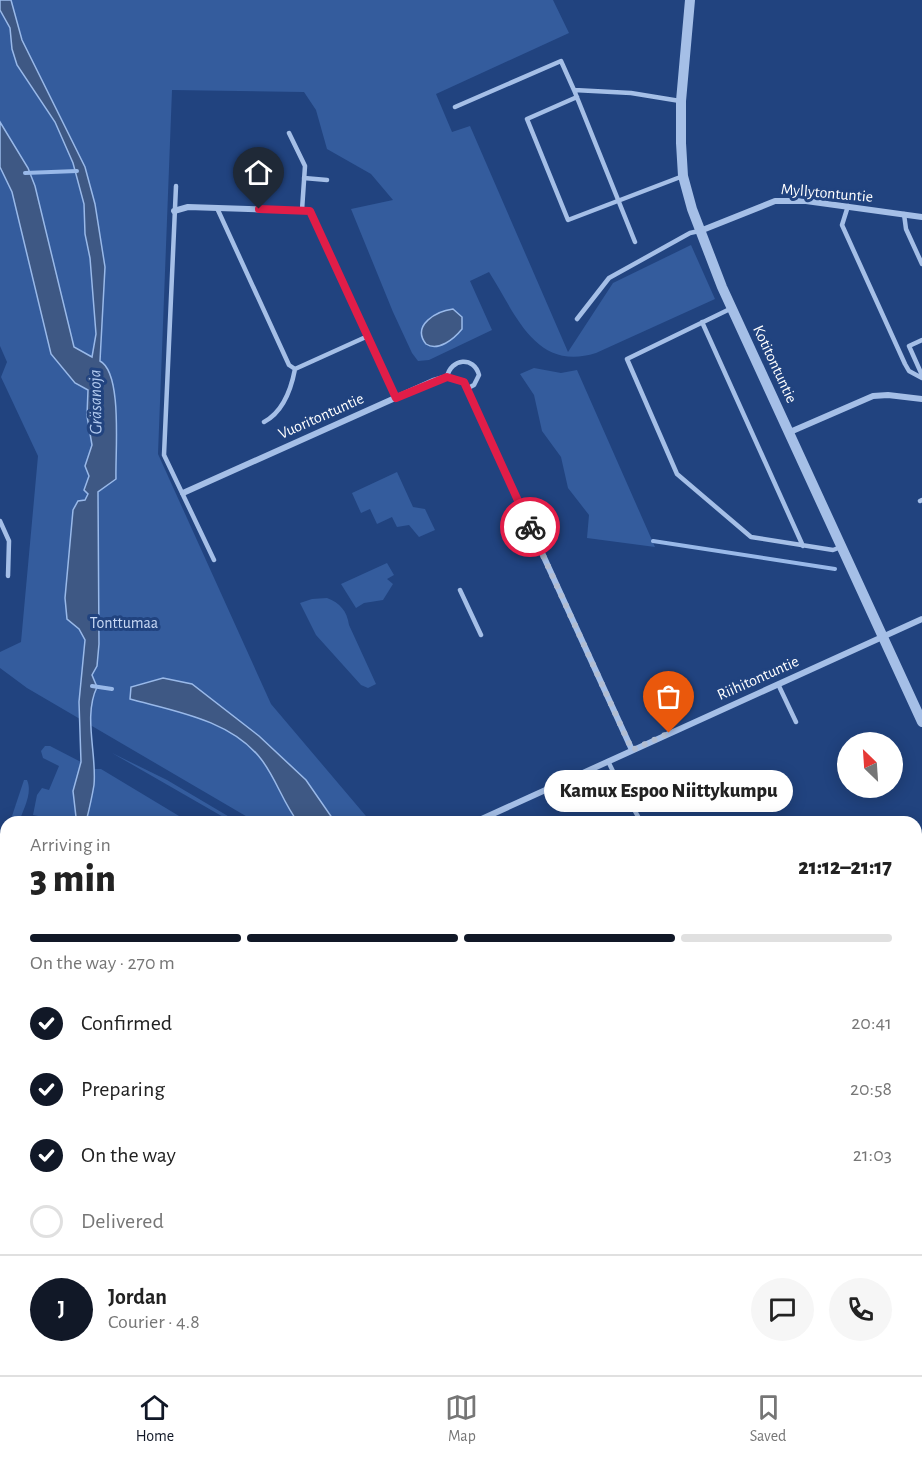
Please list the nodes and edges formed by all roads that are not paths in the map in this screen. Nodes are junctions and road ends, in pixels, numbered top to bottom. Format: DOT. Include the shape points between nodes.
graph roads {
  1 [pos="690,0"];
  2 [pos="574,90"];
  3 [pos="577,97"];
  4 [pos="681,101"];
  5 [pos="455,106"];
  6 [pos="289,133"];
  7 [pos="683,176"];
  8 [pos="304,178"];
  9 [pos="327,180"];
  10 [pos="176,186"];
  11 [pos="619,202"];
  12 [pos="848,206"];
  13 [pos="217,208"];
  14 [pos="302,210"];
  15 [pos="174,211"];
  16 [pos="904,214"];
  17 [pos="922,217"];
  18 [pos="700,231"];
  19 [pos="635,242"];
  20 [pos="922,264"];
  21 [pos="732,308"];
  22 [pos="577,319"];
  23 [pos="702,322"];
  24 [pos="368,336"];
  25 [pos="922,340"];
  26 [pos="295,369"];
  27 [pos="922,376"];
  28 [pos="447,377"];
  29 [pos="468,388"];
  30 [pos="396,398"];
  31 [pos="922,399"];
  32 [pos="264,422"];
  33 [pos="790,432"];
  34 [pos="183,493"];
  35 [pos="0,521"];
  36 [pos="803,546"];
  37 [pos="841,547"];
  38 [pos="214,560"];
  39 [pos="8,576"];
  40 [pos="460,590"];
  41 [pos="922,619"];
  42 [pos="481,635"];
  43 [pos="882,637"];
  44 [pos="778,684"];
  45 [pos="796,722"];
  46 [pos="922,722"];
  47 [pos="632,750"];
  48 [pos="608,761"];
  49 [pos="488,816"];
  50 [pos="638,816"];
  1 -- 4 [label="street, Kotitontuntie"];
  2 -- 3 [label="lane"];
  2 -- 4 [label="lane"];
  2 -- 5 [label="lane" via="561,61"];
  3 -- 11 [label="lane"];
  3 -- 11 [label="lane" via="527,119 531,129 568,220"];
  4 -- 7 [label="street, Kotitontuntie"];
  6 -- 8 [label="lane" via="305,166"];
  7 -- 11 [label="lane"];
  7 -- 18 [label="street, Kotitontuntie"];
  8 -- 9 [label="lane"];
  8 -- 14 [label="lane"];
  10 -- 15 [label="lane"];
  11 -- 19 [label="lane"];
  12 -- 16 [label="street, Myllytontuntie"];
  12 -- 18 [label="street, Myllytontuntie" via="775,201"];
  12 -- 27 [label="lane" via="842,225 905,364 909,371"];
  13 -- 14 [label="street"];
  13 -- 15 [label="street" via="188,207"];
  13 -- 26 [label="lane" via="289,365"];
  14 -- 24 [label="street" via="310,211"];
  15 -- 34 [label="lane" via="163,443 164,455"];
  16 -- 17 [label="street, Myllytontuntie"];
  16 -- 20 [label="lane" via="906,229"];
  18 -- 21 [label="street, Kotitontuntie"];
  18 -- 22 [label="lane" via="609,278"];
  21 -- 23 [label="lane"];
  21 -- 33 [label="street, Kotitontuntie"];
  23 -- 36 [label="lane"];
  23 -- 36 [label="lane" via="627,359 677,474 751,537"];
  24 -- 26 [label="lane"];
  24 -- 30 [label="street"];
  25 -- 27 [label="lane" via="909,346"];
  26 -- 32 [label="lane" via="292,386 281,406"];
  28 -- 29 [label="street" via="464,382"];
  28 -- 29 [label="lane" via="453,366 469,362 476,366 479,375"];
  28 -- 30 [label="street, Vuoritontuntie"];
  29 -- 47 [label="street"];
  30 -- 34 [label="street, Vuoritontuntie"];
  31 -- 33 [label="street" via="873,396"];
  33 -- 37 [label="street, Kotitontuntie"];
  34 -- 38 [label="lane"];
  35 -- 39 [label="lane" via="9,541"];
  36 -- 37 [label="lane" via="833,550"];
  37 -- 43 [label="street, Kotitontuntie"];
  40 -- 42 [label="lane"];
  41 -- 43 [label="street, Riihitontuntie"];
  43 -- 44 [label="street, Riihitontuntie"];
  43 -- 46 [label="street, Kotitontuntie"];
  44 -- 45 [label="lane"];
  44 -- 47 [label="street, Riihitontuntie"];
  47 -- 48 [label="street, Riihitontuntie"];
  48 -- 49 [label="street, Riihitontuntie"];
  48 -- 50 [label="lane"];
}
